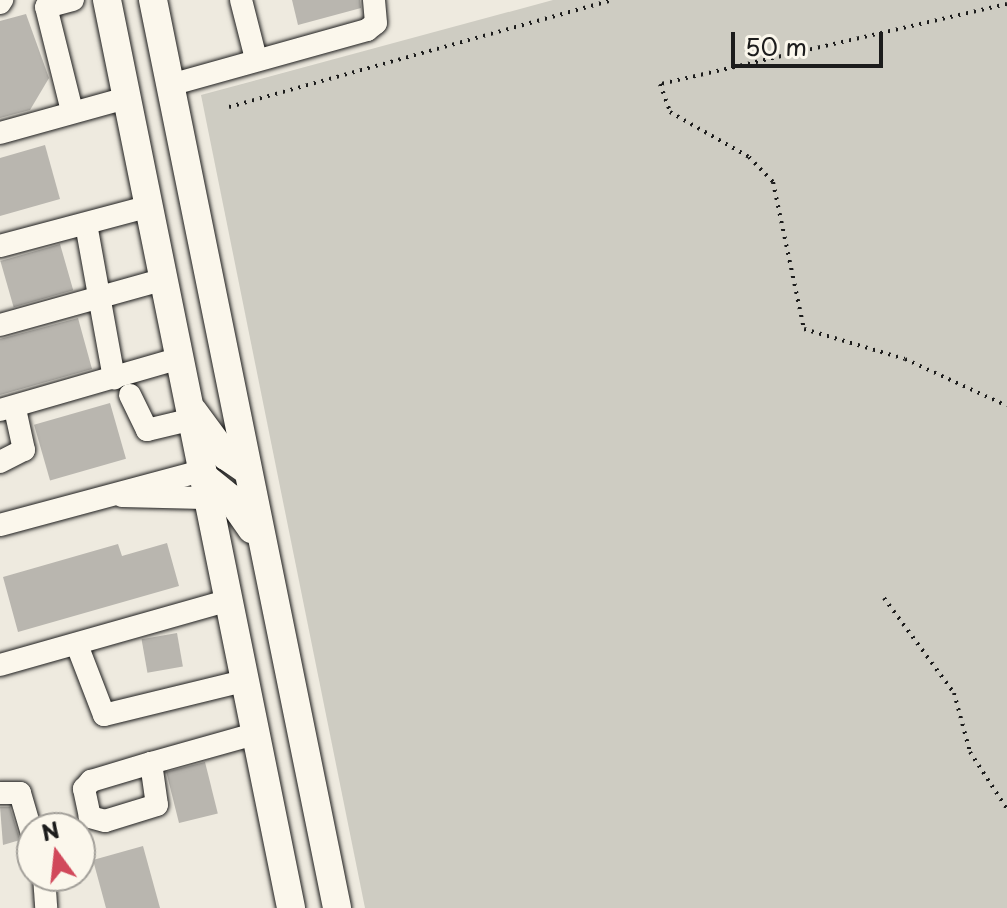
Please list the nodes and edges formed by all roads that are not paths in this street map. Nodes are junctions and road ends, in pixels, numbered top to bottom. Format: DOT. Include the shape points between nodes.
graph roads {
  1 [pos="73,0"];
  2 [pos="107,0"];
  3 [pos="153,0"];
  4 [pos="241,0"];
  5 [pos="374,0"];
  6 [pos="256,59"];
  7 [pos="170,85"];
  8 [pos="126,98"];
  9 [pos="72,111"];
  10 [pos="0,133"];
  11 [pos="147,207"];
  12 [pos="86,224"];
  13 [pos="0,246"];
  14 [pos="161,280"];
  15 [pos="99,297"];
  16 [pos="0,325"];
  17 [pos="177,359"];
  18 [pos="122,386"];
  19 [pos="186,408"];
  20 [pos="8,409"];
  21 [pos="0,462"];
  22 [pos="244,468"];
  23 [pos="201,485"];
  24 [pos="0,525"];
  25 [pos="259,540"];
  26 [pos="226,601"];
  27 [pos="77,645"];
  28 [pos="0,665"];
  29 [pos="243,681"];
  30 [pos="254,734"];
  31 [pos="151,763"];
  32 [pos="0,793"];
  33 [pos="26,812"];
  34 [pos="291,908"];
  35 [pos="337,908"];
  1 -- 9 [label="street" via="46,7"];
  2 -- 8 [label="main road"];
  3 -- 7 [label="main road"];
  4 -- 6 [label="street"];
  5 -- 6 [label="street" via="376,23 367,30"];
  6 -- 7 [label="street"];
  7 -- 22 [label="main road"];
  8 -- 9 [label="street"];
  8 -- 11 [label="main road"];
  9 -- 10 [label="street"];
  11 -- 12 [label="street"];
  11 -- 14 [label="main road"];
  12 -- 13 [label="street"];
  12 -- 15 [label="street"];
  14 -- 15 [label="street"];
  14 -- 17 [label="main road"];
  15 -- 16 [label="street"];
  15 -- 18 [label="street"];
  17 -- 18 [label="street"];
  17 -- 19 [label="main road"];
  18 -- 19 [label="street" via="147,430"];
  18 -- 20 [label="street"];
  19 -- 22 [label="main road" via="213,442"];
  19 -- 23 [label="main road"];
  20 -- 21 [label="street" via="24,450"];
  22 -- 25 [label="main road"];
  23 -- 24 [label="street" via="113,495"];
  23 -- 25 [label="main road" via="230,498"];
  23 -- 26 [label="main road"];
  25 -- 35 [label="main road"];
  26 -- 27 [label="street"];
  26 -- 29 [label="main road"];
  27 -- 28 [label="street"];
  27 -- 29 [label="street" via="104,715"];
  29 -- 30 [label="main road"];
  30 -- 31 [label="street"];
  30 -- 34 [label="main road"];
  32 -- 33 [label="street" via="20,793"];
}
